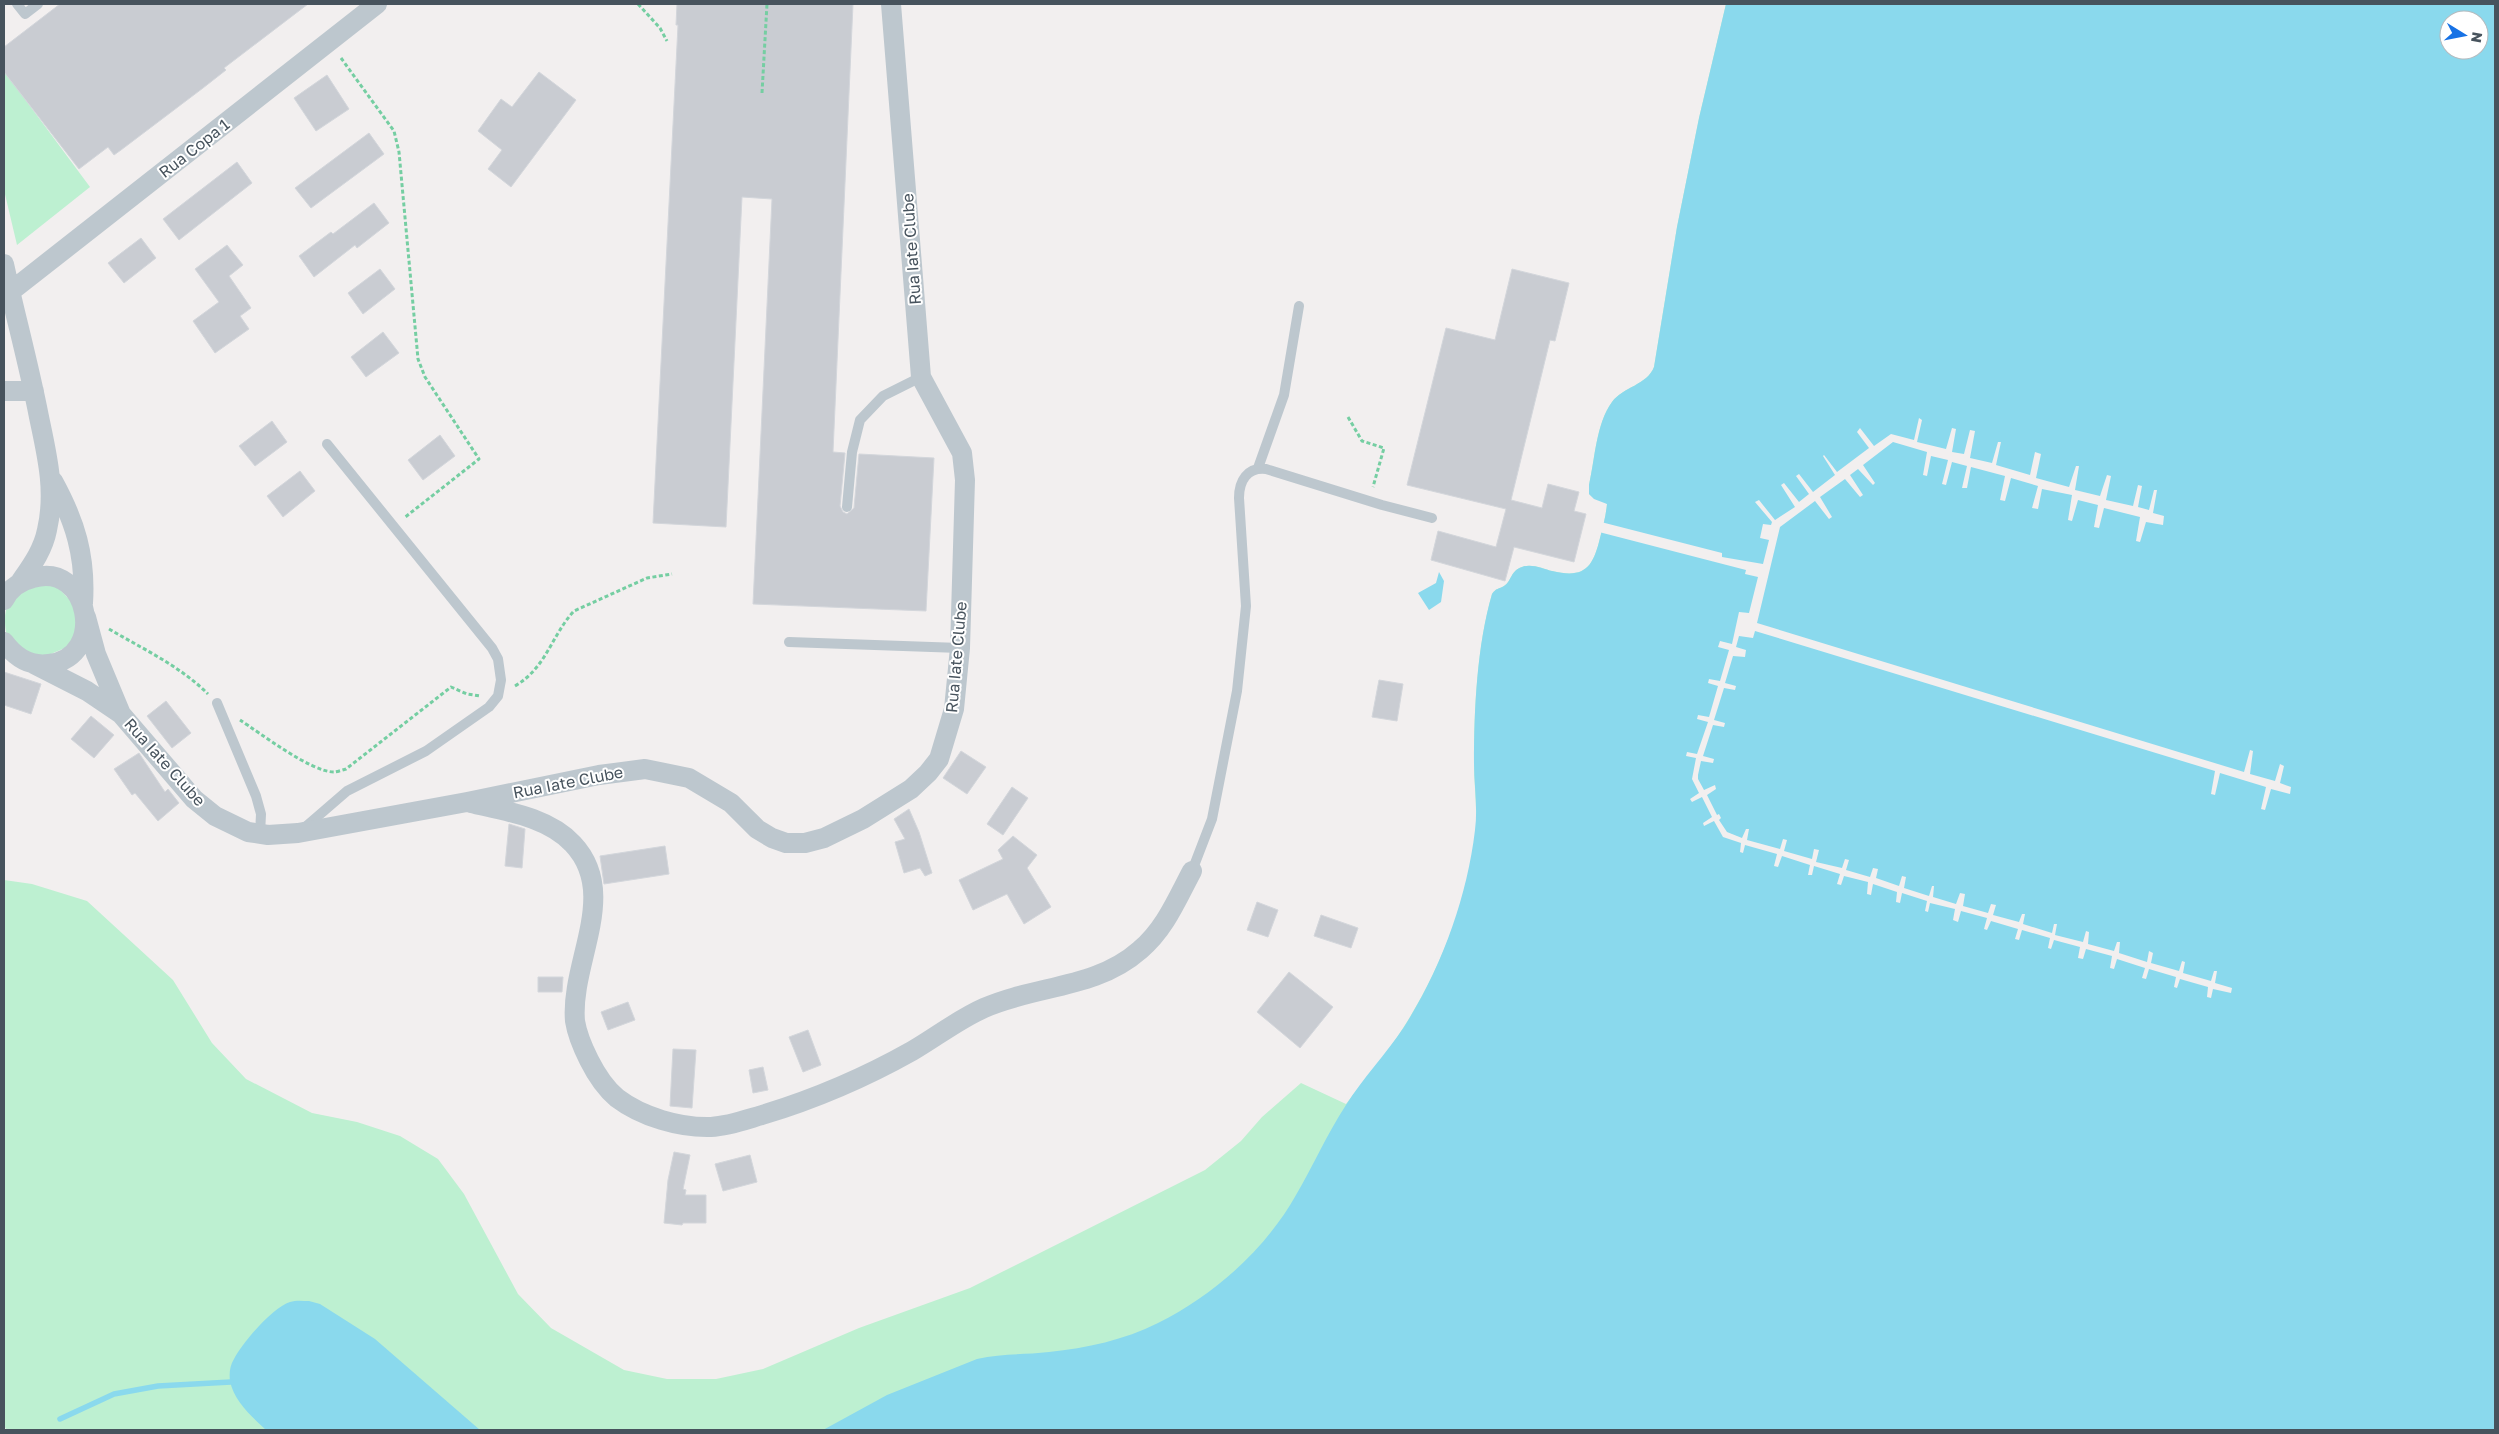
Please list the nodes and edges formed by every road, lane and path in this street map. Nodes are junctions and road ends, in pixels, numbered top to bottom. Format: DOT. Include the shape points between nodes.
graph roads {
  1 [pos="17,4"];
  2 [pos="38,4"];
  3 [pos="378,4"];
  4 [pos="638,4"];
  5 [pos="767,4"];
  6 [pos="891,4"];
  7 [pos="667,41"];
  8 [pos="329,42"];
  9 [pos="762,93"];
  10 [pos="4,264"];
  11 [pos="10,292"];
  12 [pos="1299,306"];
  13 [pos="921,377"];
  14 [pos="4,391"];
  15 [pos="34,391"];
  16 [pos="1348,417"];
  17 [pos="327,444"];
  18 [pos="1258,468"];
  19 [pos="52,478"];
  20 [pos="1369,501"];
  21 [pos="847,506"];
  22 [pos="1432,518"];
  23 [pos="394,526"];
  24 [pos="672,574"];
  25 [pos="9,593"];
  26 [pos="85,610"];
  27 [pos="4,642"];
  28 [pos="789,642"];
  29 [pos="960,648"];
  30 [pos="4,658"];
  31 [pos="29,663"];
  32 [pos="498,696"];
  33 [pos="217,703"];
  34 [pos="121,714"];
  35 [pos="467,802"];
  36 [pos="298,833"];
  37 [pos="260,834"];
  38 [pos="1192,871"];
  1 -- 2 [label="lane" via="25,14"];
  3 -- 8 [label="street, Rua Copa 1"];
  4 -- 7 [label="path" via="660,28"];
  5 -- 9 [label="path"];
  6 -- 13 [label="street, Rua Iate Clube"];
  8 -- 11 [label="street, Rua Copa 1"];
  8 -- 23 [label="path" via="394,131 400,152 418,359 425,377 479,458"];
  10 -- 11 [label="street"];
  11 -- 15 [label="street"];
  12 -- 18 [label="lane" via="1284,395"];
  13 -- 21 [label="lane" via="883,396 860,420 852,452"];
  13 -- 29 [label="street, Rua Iate Clube" via="962,453 965,480"];
  14 -- 15 [label="street"];
  15 -- 19 [label="street"];
  16 -- 20 [label="path" via="1362,440 1384,448"];
  17 -- 23 [label="lane"];
  18 -- 20 [label="lane"];
  18 -- 38 [label="lane" via="1246,474 1239,486 1246,606 1237,691 1212,819"];
  19 -- 25 [label="street" via="47,532 37,559"];
  19 -- 26 [label="street" via="74,523 85,571"];
  20 -- 22 [label="lane"];
  23 -- 32 [label="lane" via="492,648 498,659 501,680"];
  24 -- 32 [label="path" via="647,578 574,611 538,667 525,680"];
  25 -- 26 [label="street" via="39,576 57,578 72,588"];
  26 -- 31 [label="street" via="85,633 77,648 50,664"];
  26 -- 33 [label="path" via="198,684"];
  26 -- 34 [label="street" via="96,654"];
  27 -- 31 [label="street" via="12,652"];
  28 -- 29 [label="lane"];
  29 -- 35 [label="street, Rua Iate Clube" via="954,710 938,759 928,773 911,789 863,819 824,838 805,843 772,838 710,789 689,778 645,769 622,770"];
  30 -- 31 [label="street"];
  31 -- 34 [label="street" via="87,691"];
  32 -- 33 [label="path" via="466,694 451,687 346,770 333,772 318,768 279,747"];
  32 -- 36 [label="lane" via="489,707 426,751 347,790"];
  33 -- 37 [label="lane" via="256,796 261,814"];
  34 -- 37 [label="street, Rua Iate Clube" via="194,799 233,826"];
  35 -- 36 [label="street, Rua Iate Clube"];
  35 -- 38 [label="street" via="542,823 572,842 581,855 594,884 575,1020 579,1037 594,1070 607,1089 619,1099 648,1116 690,1126 729,1124 786,1108 828,1092 913,1050 981,1009 1010,997 1086,981 1116,966 1159,932"];
  36 -- 37 [label="street, Rua Iate Clube"];
}
